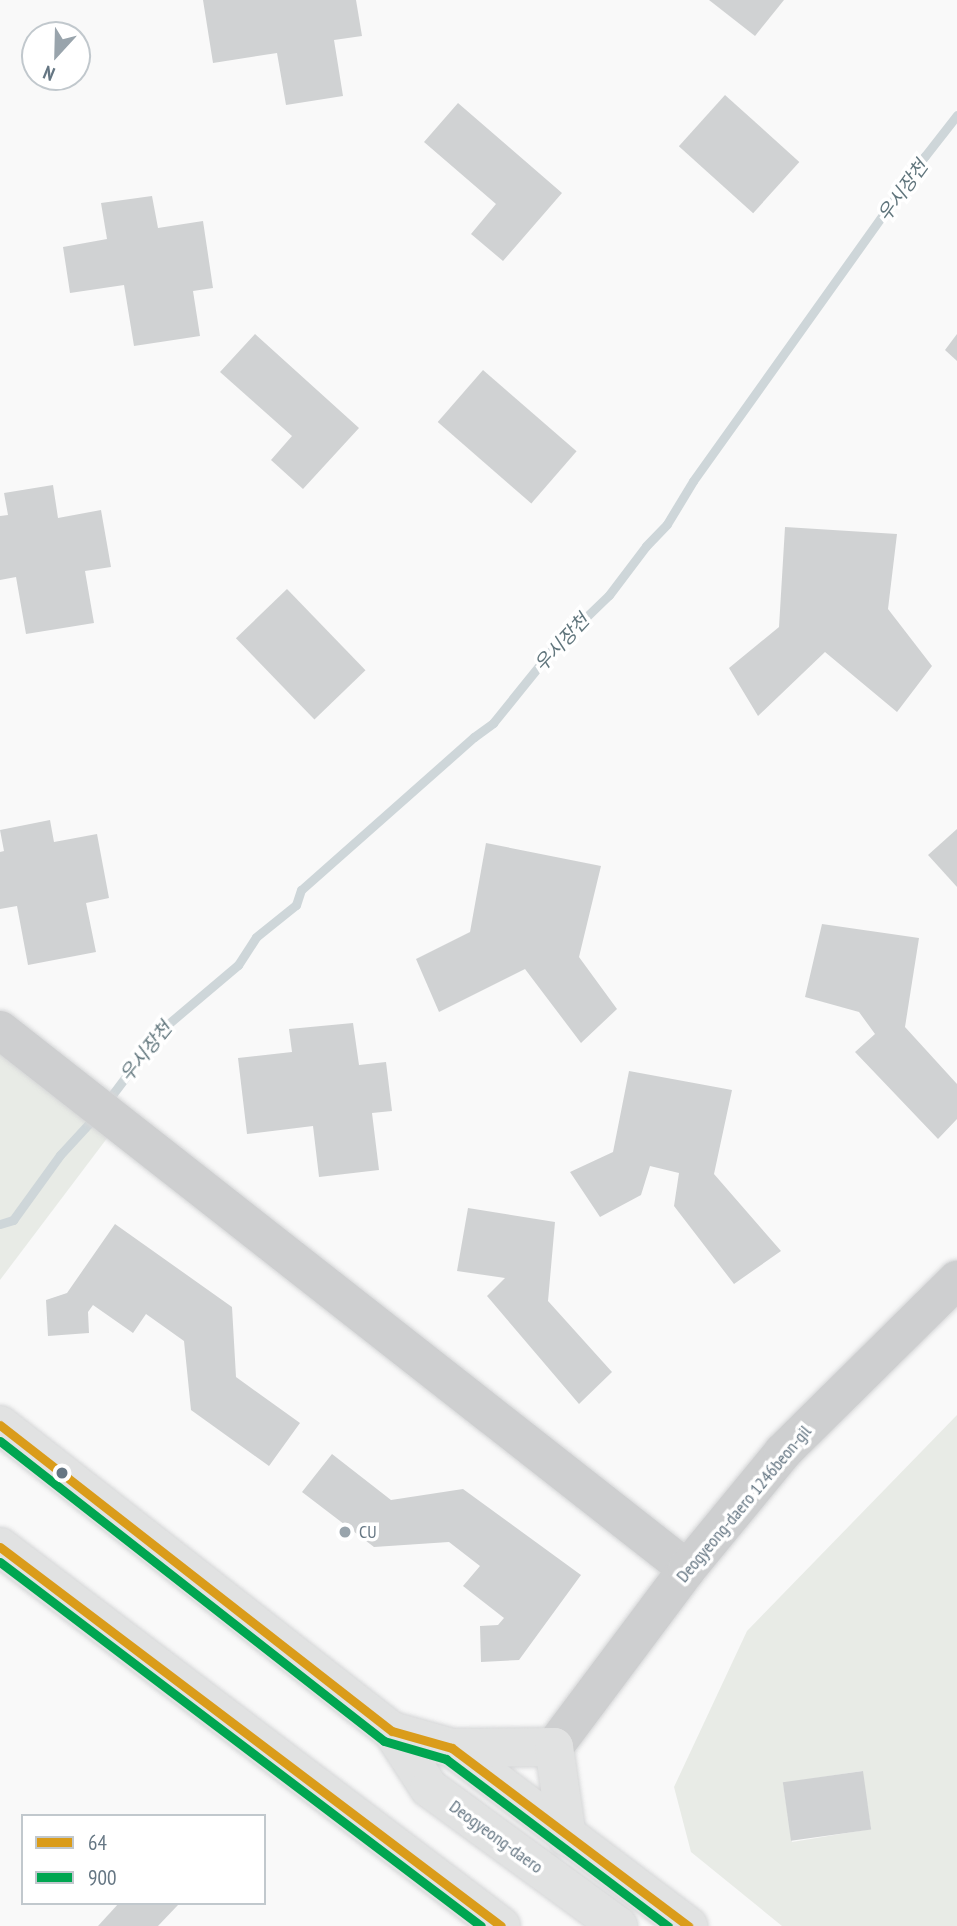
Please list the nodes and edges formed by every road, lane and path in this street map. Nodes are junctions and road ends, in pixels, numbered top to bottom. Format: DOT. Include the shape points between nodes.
graph roads {
  1 [pos="0,1030"];
  2 [pos="957,1280"];
  3 [pos="0,1425"];
  4 [pos="0,1546"];
  5 [pos="687,1569"];
  6 [pos="392,1731"];
  7 [pos="554,1747"];
  8 [pos="452,1748"];
  9 [pos="567,1837"];
  10 [pos="501,1926"];
  11 [pos="618,1926"];
  12 [pos="688,1926"];
  1 -- 5 [label="street"];
  2 -- 5 [label="street, Deogyeong-daero 1246beon-gil" via="783,1452"];
  3 -- 6 [label="main road, Deogyeong-daero"];
  4 -- 10 [label="main road"];
  5 -- 7 [label="street, Deogyeong-daero 1246beon-gil"];
  6 -- 8 [label="main road, Deogyeong-daero"];
  6 -- 11 [label="main road, Deogyeong-daero" via="429,1788"];
  7 -- 8 [label="main road"];
  7 -- 9 [label="main road"];
  8 -- 9 [label="main road, Deogyeong-daero"];
  9 -- 12 [label="main road, Deogyeong-daero"];
}
